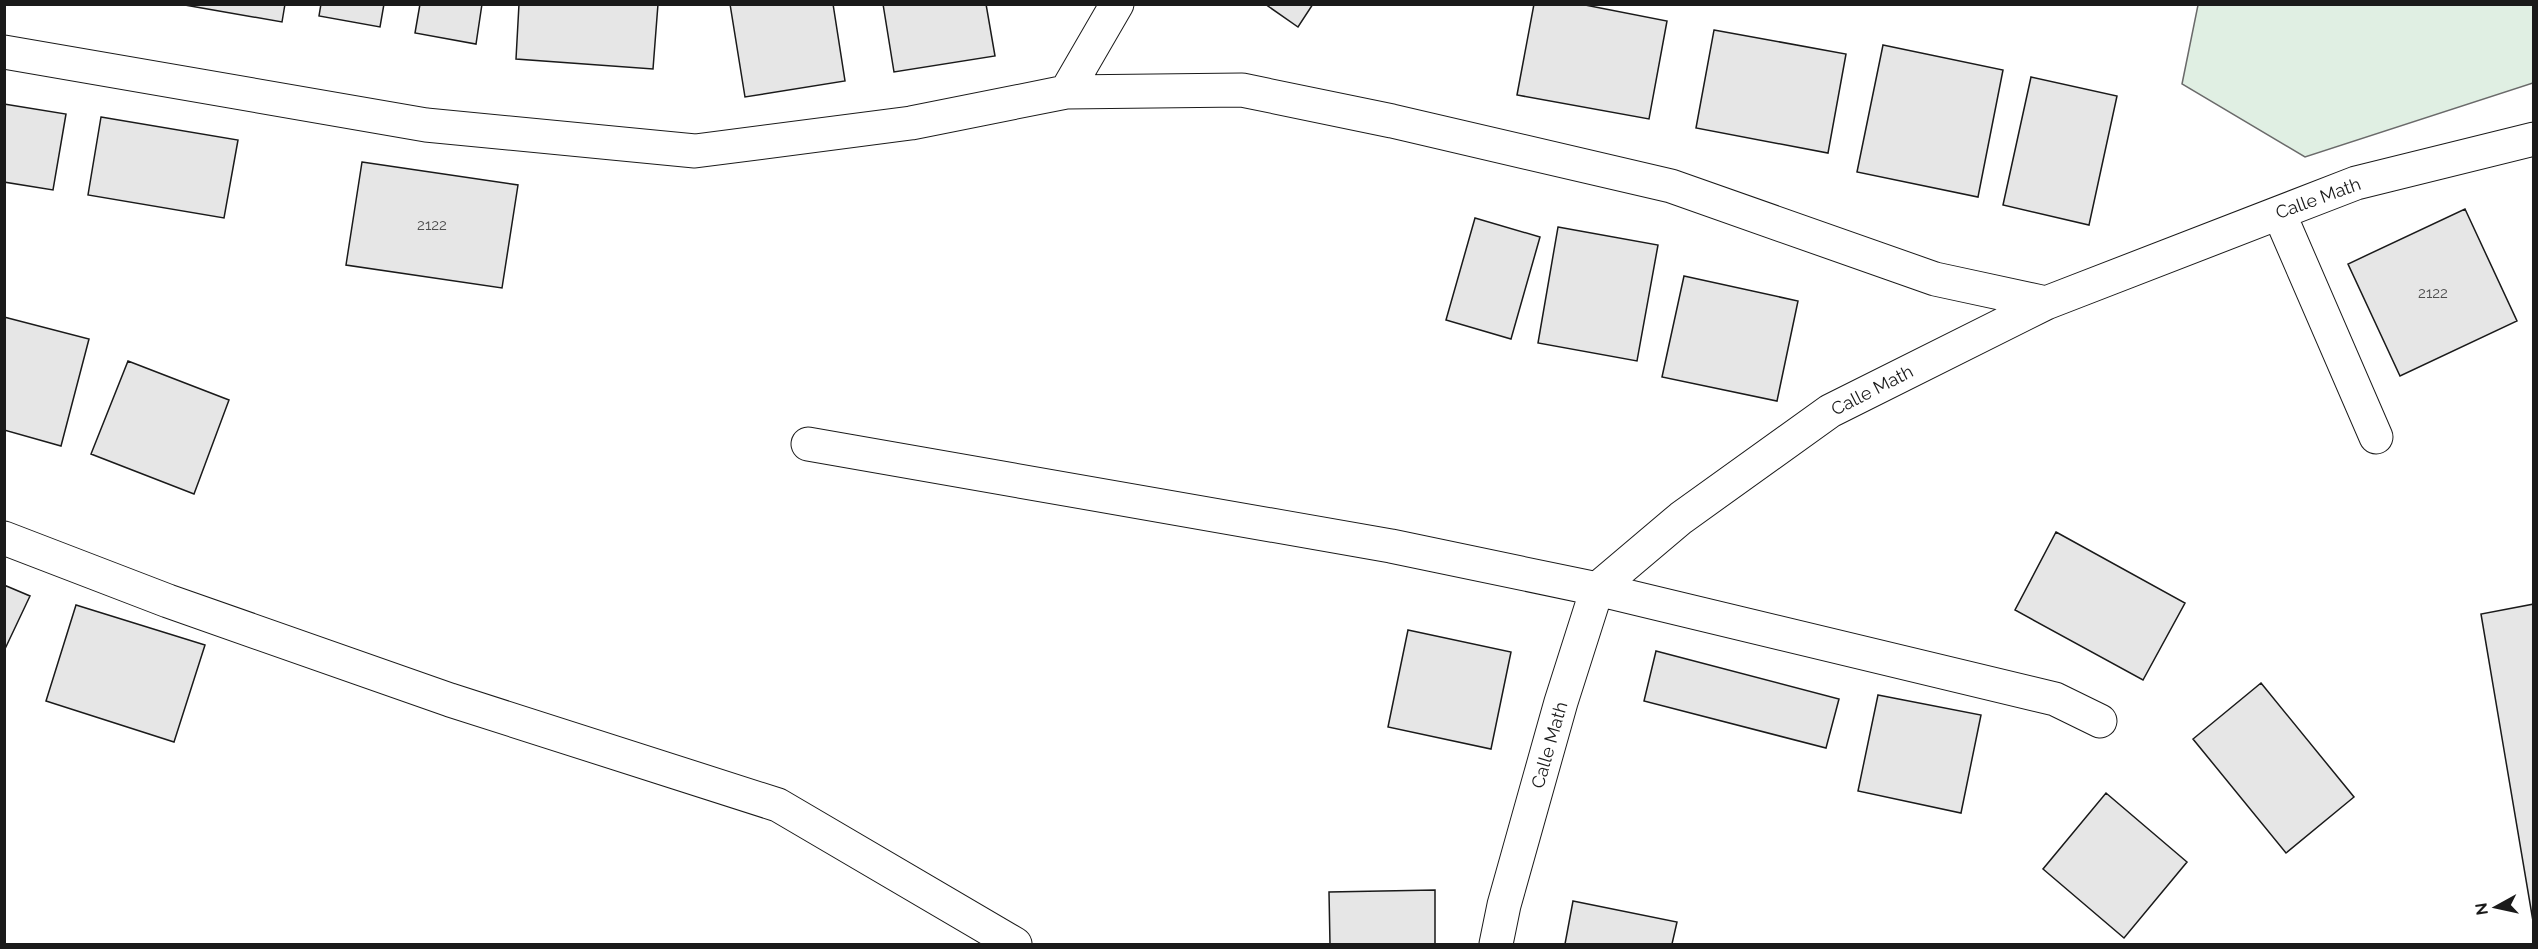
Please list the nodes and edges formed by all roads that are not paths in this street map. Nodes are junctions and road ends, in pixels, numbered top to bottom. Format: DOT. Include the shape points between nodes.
graph roads {
  1 [pos="1117,4"];
  2 [pos="4,52"];
  3 [pos="1066,92"];
  4 [pos="2534,139"];
  5 [pos="2279,213"];
  6 [pos="2046,303"];
  7 [pos="2376,437"];
  8 [pos="808,444"];
  9 [pos="4,538"];
  10 [pos="1597,589"];
  11 [pos="2100,721"];
  12 [pos="1015,945"];
  13 [pos="1496,945"];
  1 -- 3 [label="street"];
  2 -- 3 [label="street" via="426,125 695,151 911,123"];
  3 -- 6 [label="street" via="1242,90 1392,121 1671,186 1935,279"];
  4 -- 5 [label="street, Calle Math" via="2356,183"];
  5 -- 6 [label="street, Calle Math"];
  5 -- 7 [label="street"];
  6 -- 10 [label="street, Calle Math" via="1830,411 1681,518"];
  8 -- 10 [label="street" via="1391,546"];
  9 -- 12 [label="street" via="168,601 450,700 778,804"];
  10 -- 11 [label="street" via="2055,699"];
  10 -- 13 [label="street, Calle Math" via="1561,702"];
}
